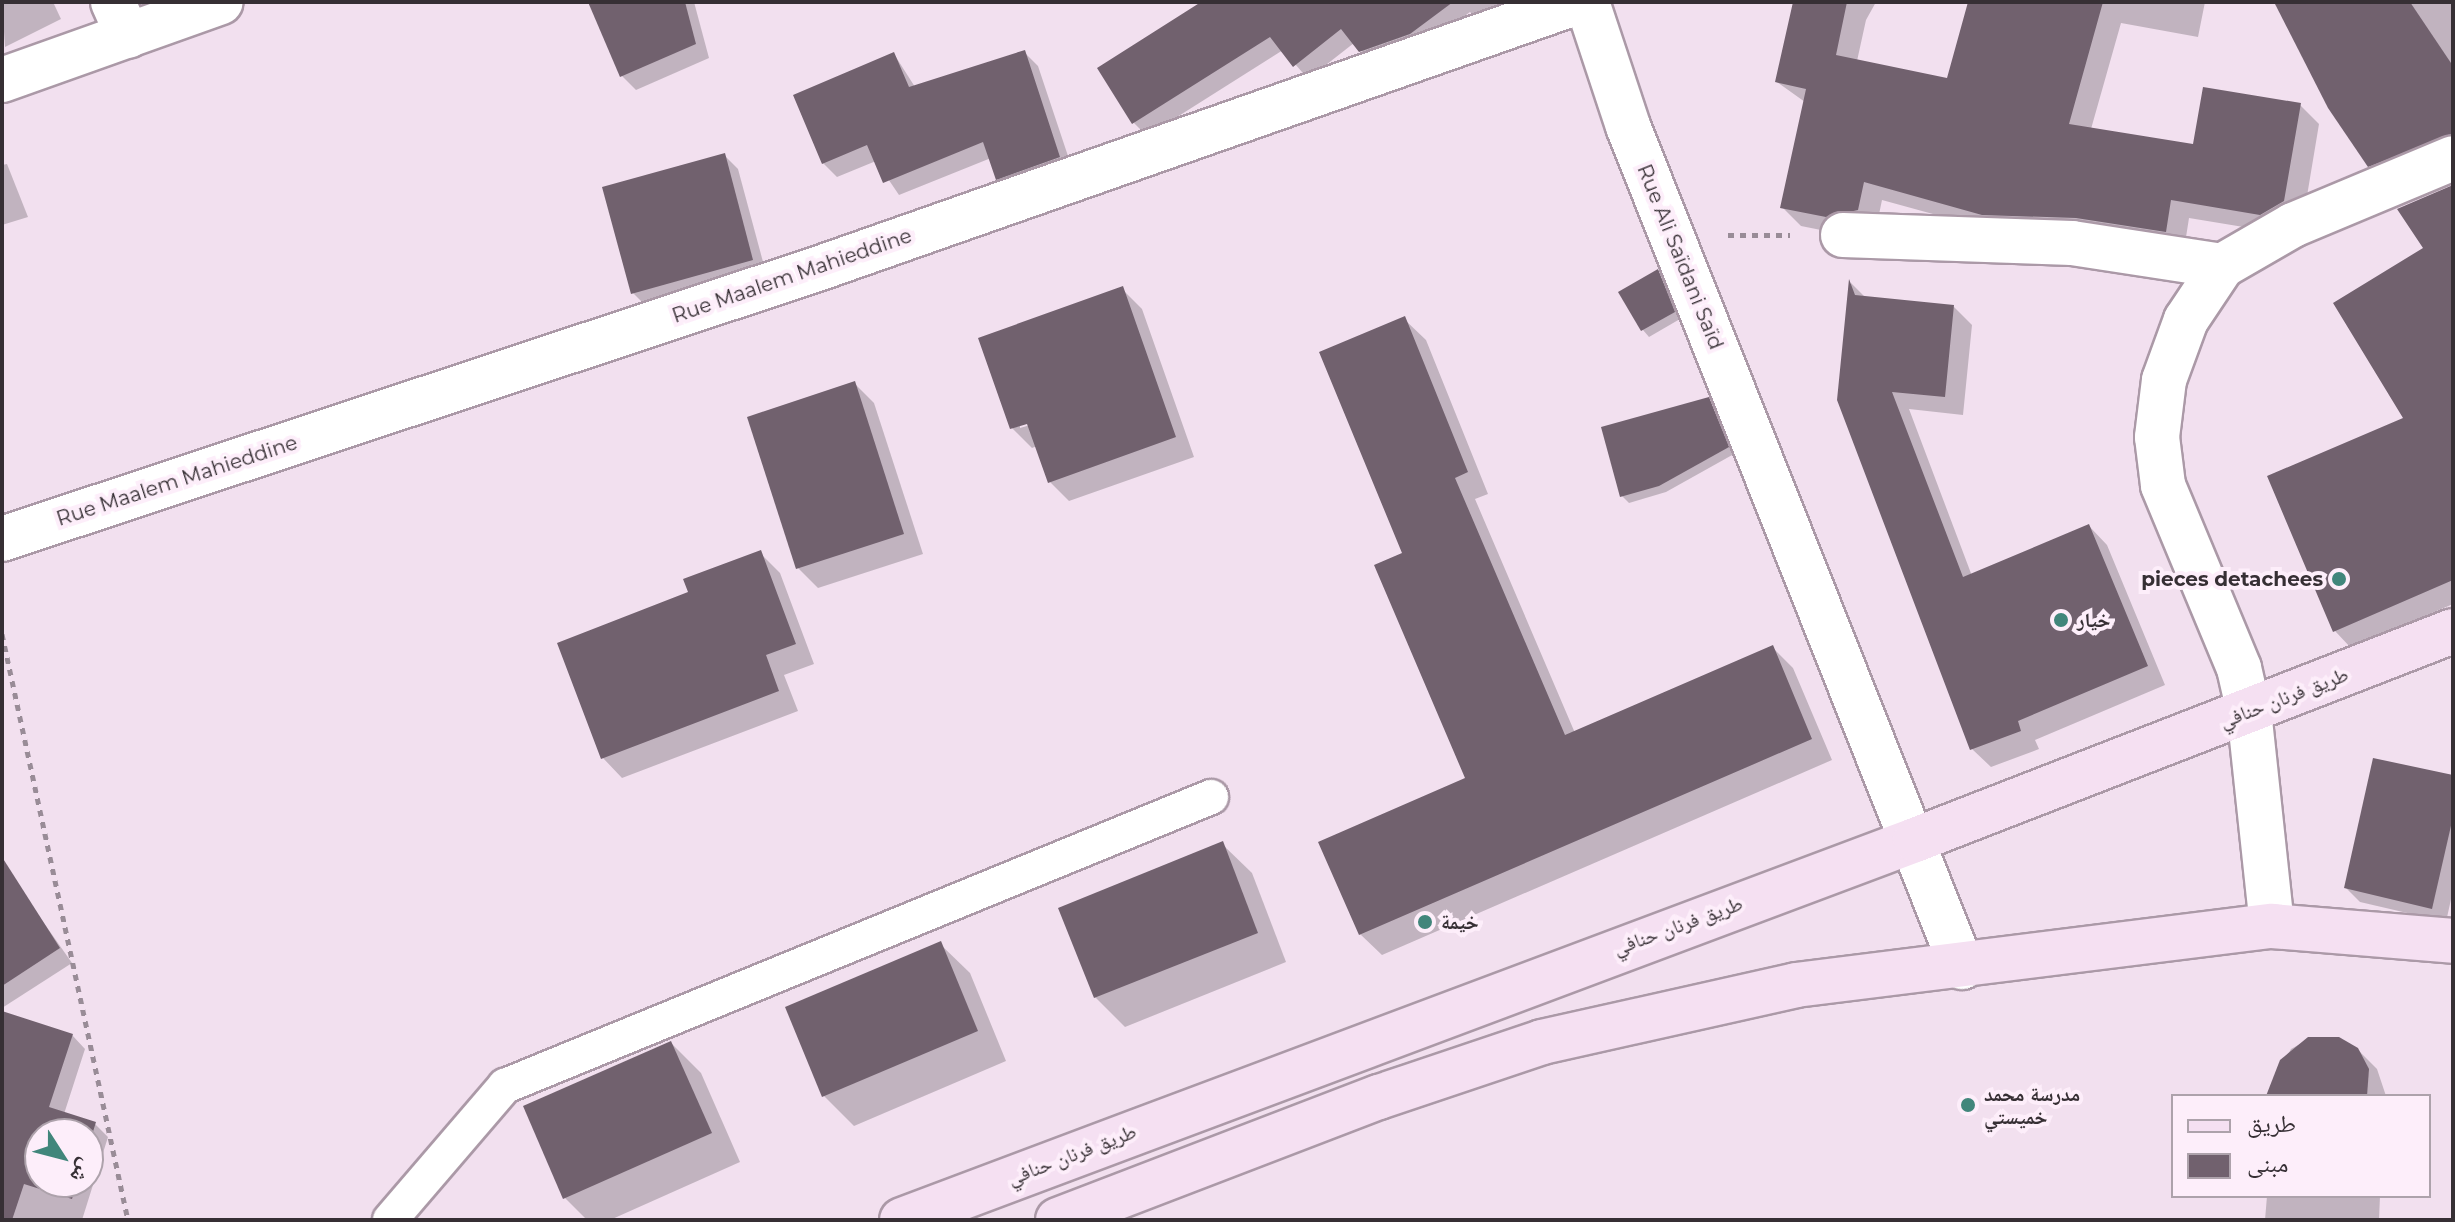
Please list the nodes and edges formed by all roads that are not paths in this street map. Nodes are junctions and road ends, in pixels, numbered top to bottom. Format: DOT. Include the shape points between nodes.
graph roads {
  1 [pos="221,2"];
  2 [pos="1578,2"];
  3 [pos="1587,2"];
  4 [pos="120,19"];
  5 [pos="2,80"];
  6 [pos="2453,158"];
  7 [pos="1843,235"];
  8 [pos="2222,266"];
  9 [pos="2,539"];
  10 [pos="2453,631"];
  11 [pos="2249,712"];
  12 [pos="1211,797"];
  13 [pos="1915,840"];
  14 [pos="2272,926"];
  15 [pos="2453,941"];
  16 [pos="1962,967"];
  17 [pos="390,1220"];
  18 [pos="902,1220"];
  19 [pos="1058,1220"];
  1 -- 4 [label="street"];
  2 -- 9 [label="street, Rue Maalem Mahieddine" via="820,268"];
  3 -- 13 [label="street, Rue Ali Saïdani Saïd" via="1671,236"];
  4 -- 5 [label="street"];
  6 -- 8 [label="street" via="2293,225"];
  7 -- 8 [label="street" via="2072,243"];
  8 -- 11 [label="street" via="2186,320 2164,380 2157,437 2163,485 2233,647"];
  10 -- 11 [label="main road, طريق فرنان حنافي"];
  11 -- 13 [label="main road, طريق فرنان حنافي"];
  11 -- 14 [label="street"];
  12 -- 17 [label="lane" via="505,1086"];
  13 -- 16 [label="street, Rue Ali Saïdani Saïd"];
  13 -- 18 [label="main road, طريق فرنان حنافي"];
  14 -- 15 [label="main road"];
  14 -- 16 [label="main road"];
  16 -- 19 [label="main road" via="1796,985 1542,1042 1379,1097"];
}
